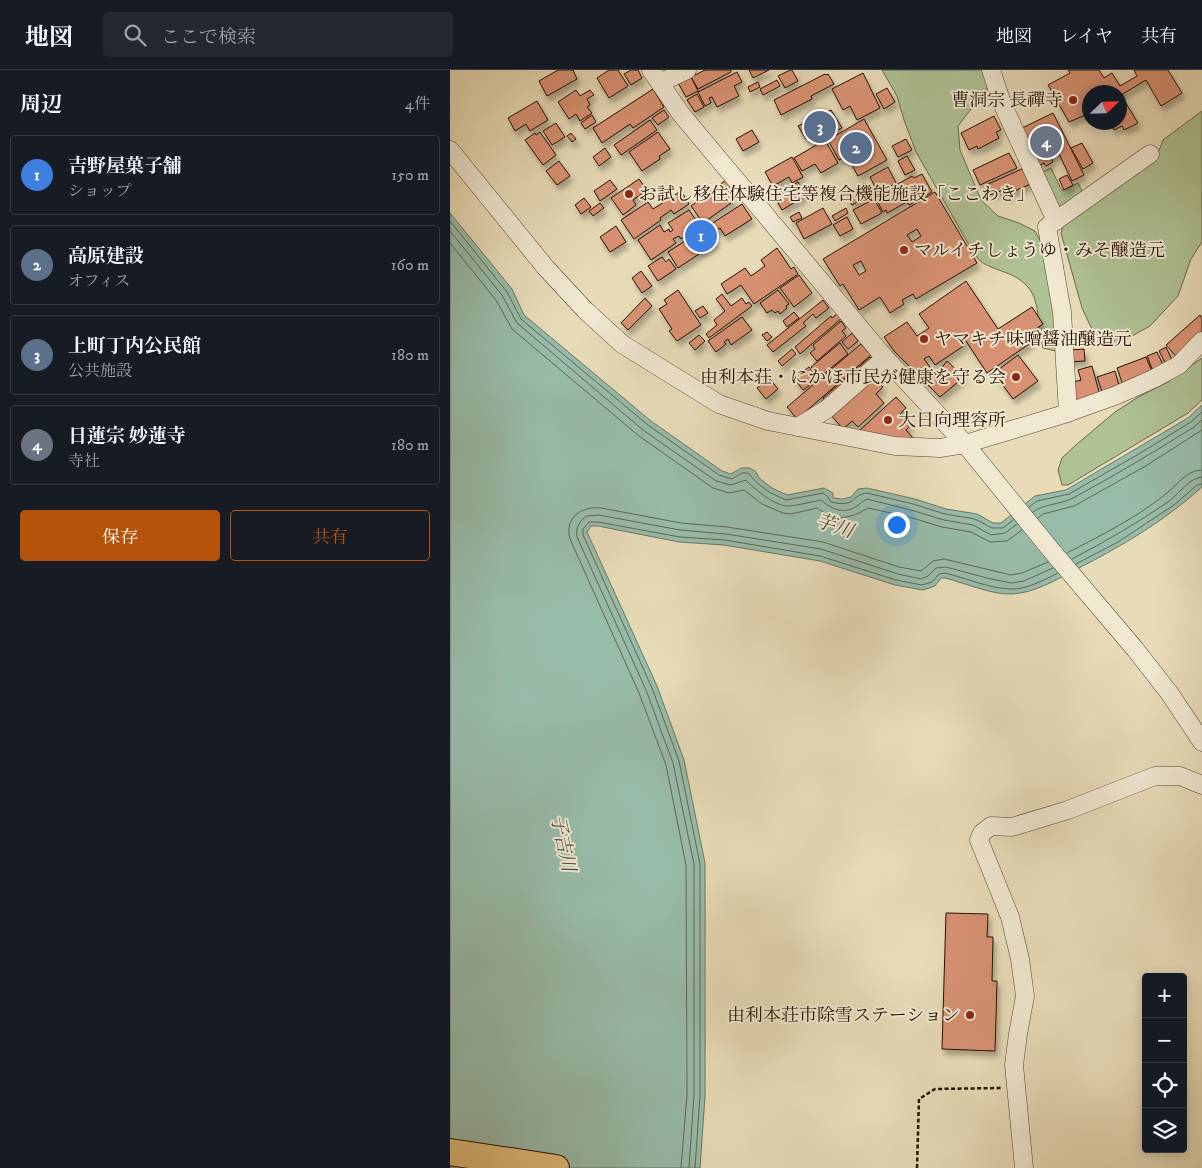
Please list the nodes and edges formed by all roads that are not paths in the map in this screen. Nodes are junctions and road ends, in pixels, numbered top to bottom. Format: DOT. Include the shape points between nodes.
graph roads {
  1 [pos="687,70"];
  2 [pos="991,70"];
  3 [pos="656,77"];
  4 [pos="450,150"];
  5 [pos="1150,154"];
  6 [pos="1056,221"];
  7 [pos="1202,341"];
  8 [pos="885,358"];
  9 [pos="1068,413"];
  10 [pos="798,427"];
  11 [pos="965,444"];
  12 [pos="1202,742"];
  13 [pos="1202,785"];
  14 [pos="450,1152"];
  15 [pos="556,1168"];
  16 [pos="1024,1168"];
  1 -- 3 [label="street"];
  2 -- 6 [label="street" via="1002,103"];
  3 -- 8 [label="street" via="681,114"];
  4 -- 10 [label="street" via="546,268 622,344 719,404 768,421"];
  5 -- 6 [label="street"];
  6 -- 9 [label="street" via="1048,227 1062,312"];
  7 -- 9 [label="street" via="1178,366 1153,380"];
  8 -- 10 [label="street" via="827,409"];
  8 -- 11 [label="street"];
  9 -- 11 [label="street"];
  10 -- 11 [label="street" via="895,446 940,448"];
  11 -- 12 [label="street" via="1136,649"];
  13 -- 16 [label="street" via="1180,776 1155,776 1068,810 1012,827 991,826 982,833 980,840 1010,917 1025,996 1014,1066"];
  14 -- 15 [label="highway"];
}
